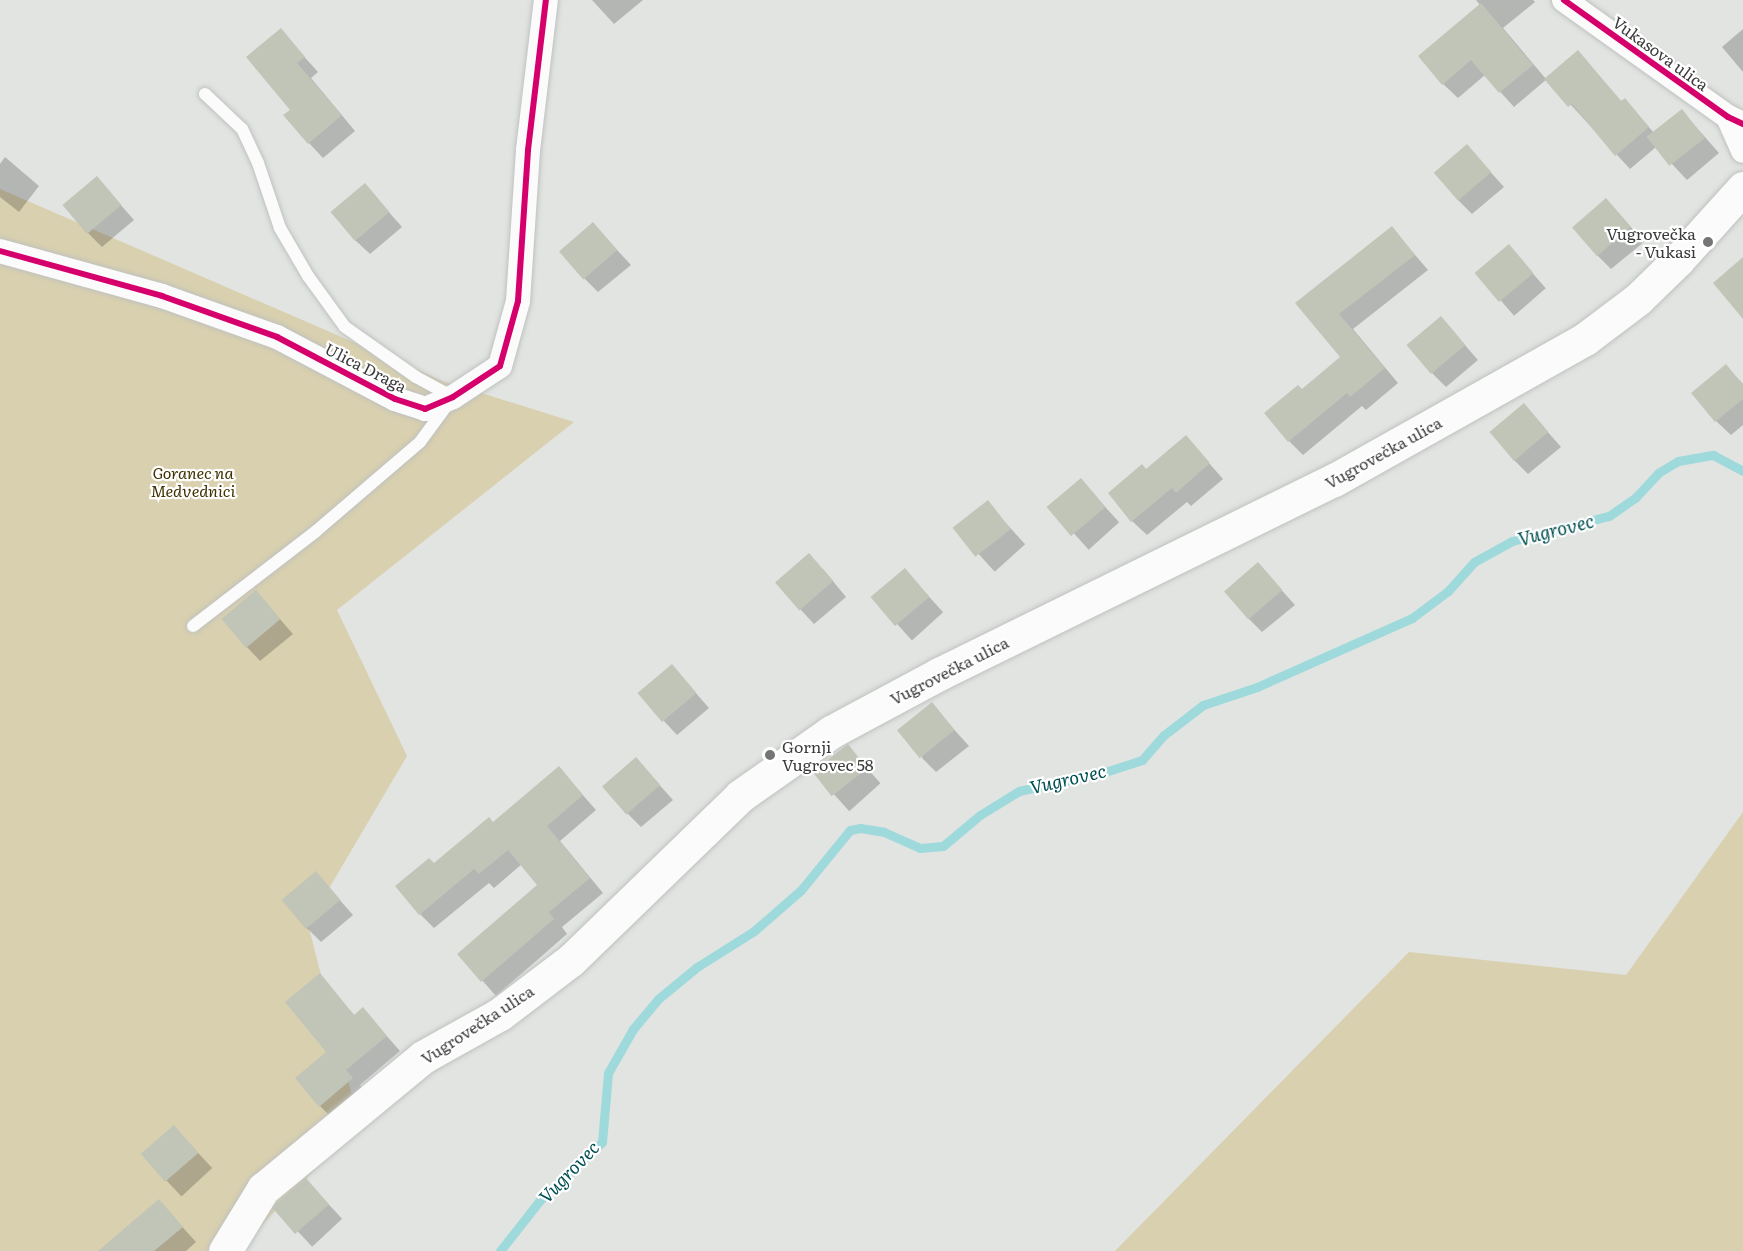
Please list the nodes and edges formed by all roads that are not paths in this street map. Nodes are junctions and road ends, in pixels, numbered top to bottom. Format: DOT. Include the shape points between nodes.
graph roads {
  1 [pos="546,0"];
  2 [pos="1564,0"];
  3 [pos="205,94"];
  4 [pos="1735,121"];
  5 [pos="1743,151"];
  6 [pos="1743,188"];
  7 [pos="0,251"];
  8 [pos="453,397"];
  9 [pos="193,626"];
  10 [pos="225,1251"];
  1 -- 8 [label="street, Ulica Draga" via="528,150 518,301 500,366"];
  2 -- 4 [label="street, Vukasova ulica"];
  3 -- 8 [label="lane" via="242,129 280,228 345,327 416,377"];
  4 -- 5 [label="street, Vukasova ulica"];
  6 -- 10 [label="main road, Vugrovečka ulica" via="1646,291 1585,339 1334,480 939,674 813,745 740,796 572,960 500,1014 423,1057 263,1189"];
  7 -- 8 [label="street, Ulica Draga" via="162,296 277,337 425,409"];
  8 -- 9 [label="lane" via="420,442 315,532"];
}
